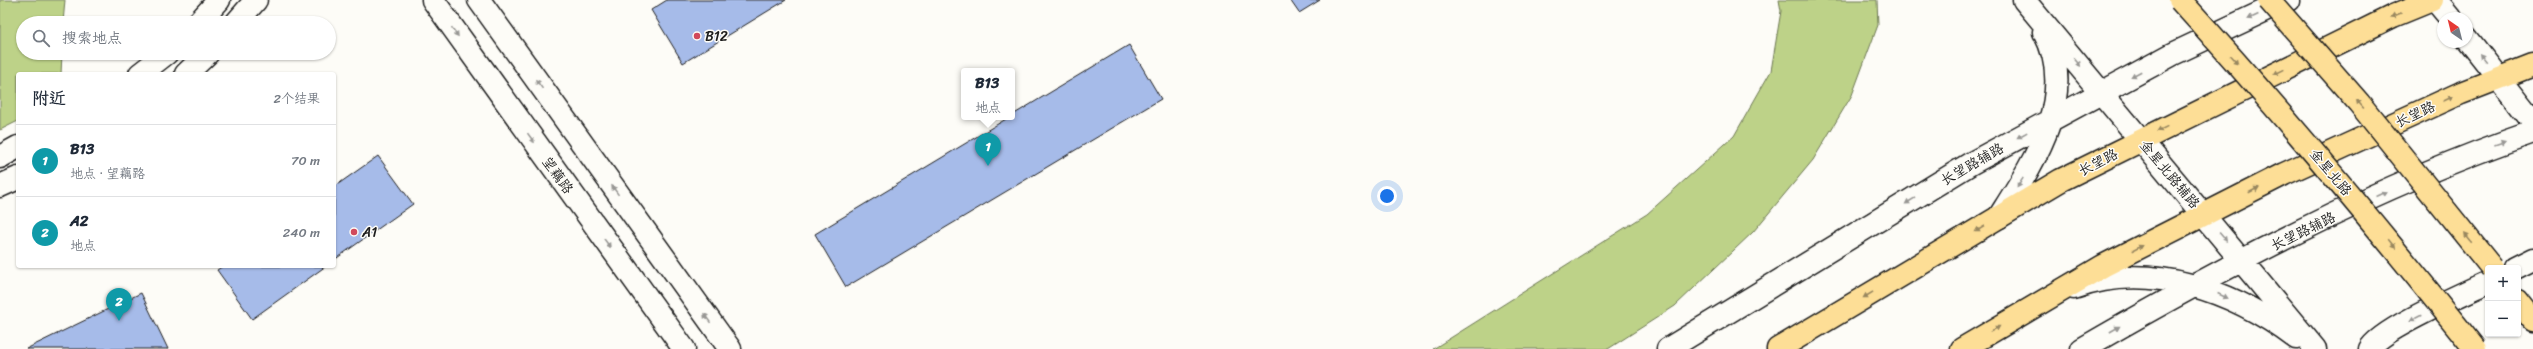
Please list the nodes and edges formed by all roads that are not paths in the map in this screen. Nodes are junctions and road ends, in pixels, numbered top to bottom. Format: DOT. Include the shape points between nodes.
graph roads {
  1 [pos="219,0"];
  2 [pos="256,0"];
  3 [pos="433,0"];
  4 [pos="479,0"];
  5 [pos="2180,0"];
  6 [pos="2269,0"];
  7 [pos="2288,0"];
  8 [pos="2432,0"];
  9 [pos="2435,0"];
  10 [pos="2026,2"];
  11 [pos="2445,12"];
  12 [pos="204,16"];
  13 [pos="242,16"];
  14 [pos="2473,46"];
  15 [pos="158,60"];
  16 [pos="201,60"];
  17 [pos="2533,65"];
  18 [pos="143,72"];
  19 [pos="188,72"];
  20 [pos="2499,78"];
  21 [pos="2102,92"];
  22 [pos="2049,120"];
  23 [pos="2533,122"];
  24 [pos="2533,132"];
  25 [pos="2142,140"];
  26 [pos="16,148"];
  27 [pos="0,157"];
  28 [pos="16,179"];
  29 [pos="0,186"];
  30 [pos="2205,215"];
  31 [pos="1999,217"];
  32 [pos="2533,259"];
  33 [pos="2243,261"];
  34 [pos="2490,265"];
  35 [pos="2521,265"];
  36 [pos="2485,284"];
  37 [pos="2196,286"];
  38 [pos="2050,297"];
  39 [pos="2521,305"];
  40 [pos="2533,320"];
  41 [pos="684,349"];
  42 [pos="730,349"];
  43 [pos="1668,349"];
  44 [pos="1778,349"];
  45 [pos="1962,349"];
  46 [pos="2082,349"];
  47 [pos="2311,349"];
  48 [pos="2315,349"];
  49 [pos="2370,349"];
  50 [pos="2476,349"];
  1 -- 12 [label="street"];
  2 -- 13 [label="street"];
  3 -- 41 [label="street, 望藕路, one-way"];
  42 -- 4 [label="street, one-way"];
  5 -- 50 [label="main road, 金星北路, one-way, bridge" via="2300,134"];
  34 -- 6 [label="main road, one-way, bridge" via="2359,103"];
  7 -- 21 [label="street, 长望路辅路, one-way" via="2173,54"];
  8 -- 25 [label="main road, 长望路, one-way" via="2386,19"];
  9 -- 11 [label="street"];
  10 -- 21 [label="street, 金星北路辅路, one-way"];
  10 -- 22 [label="street" via="2052,46 2058,79 2055,107"];
  20 -- 14 [label="street, one-way"];
  15 -- 18 [label="street"];
  16 -- 19 [label="street"];
  17 -- 20 [label="main road, 长望路"];
  20 -- 23 [label="street"];
  30 -- 20 [label="main road, 长望路, one-way" via="2298,168 2461,92"];
  21 -- 22 [label="street, 长望路辅路"];
  21 -- 25 [label="street, 金星北路辅路"];
  22 -- 31 [label="street, one-way" via="2027,171"];
  22 -- 43 [label="street, 长望路辅路, one-way" via="1970,164"];
  33 -- 24 [label="street, 长望路辅路, one-way" via="2312,225 2483,149"];
  25 -- 30 [label="street, 金星北路辅路"];
  25 -- 31 [label="main road, 长望路" via="2061,180"];
  26 -- 27 [label="street"];
  28 -- 29 [label="street"];
  30 -- 33 [label="street, 金星北路辅路, one-way"];
  38 -- 30 [label="main road, 长望路, one-way" via="2103,266"];
  31 -- 44 [label="main road, 长望路, one-way"];
  32 -- 35 [label="street"];
  33 -- 37 [label="street, 长望路辅路"];
  33 -- 48 [label="street, 金星北路辅路"];
  36 -- 49 [label="street, one-way" via="2393,330 2373,342"];
  37 -- 38 [label="street" via="2148,278 2097,279"];
  46 -- 37 [label="street, 长望路辅路, one-way"];
  37 -- 47 [label="street, one-way" via="2211,290 2264,316"];
  45 -- 38 [label="main road, 长望路, one-way"];
  39 -- 40 [label="main road"];
}
